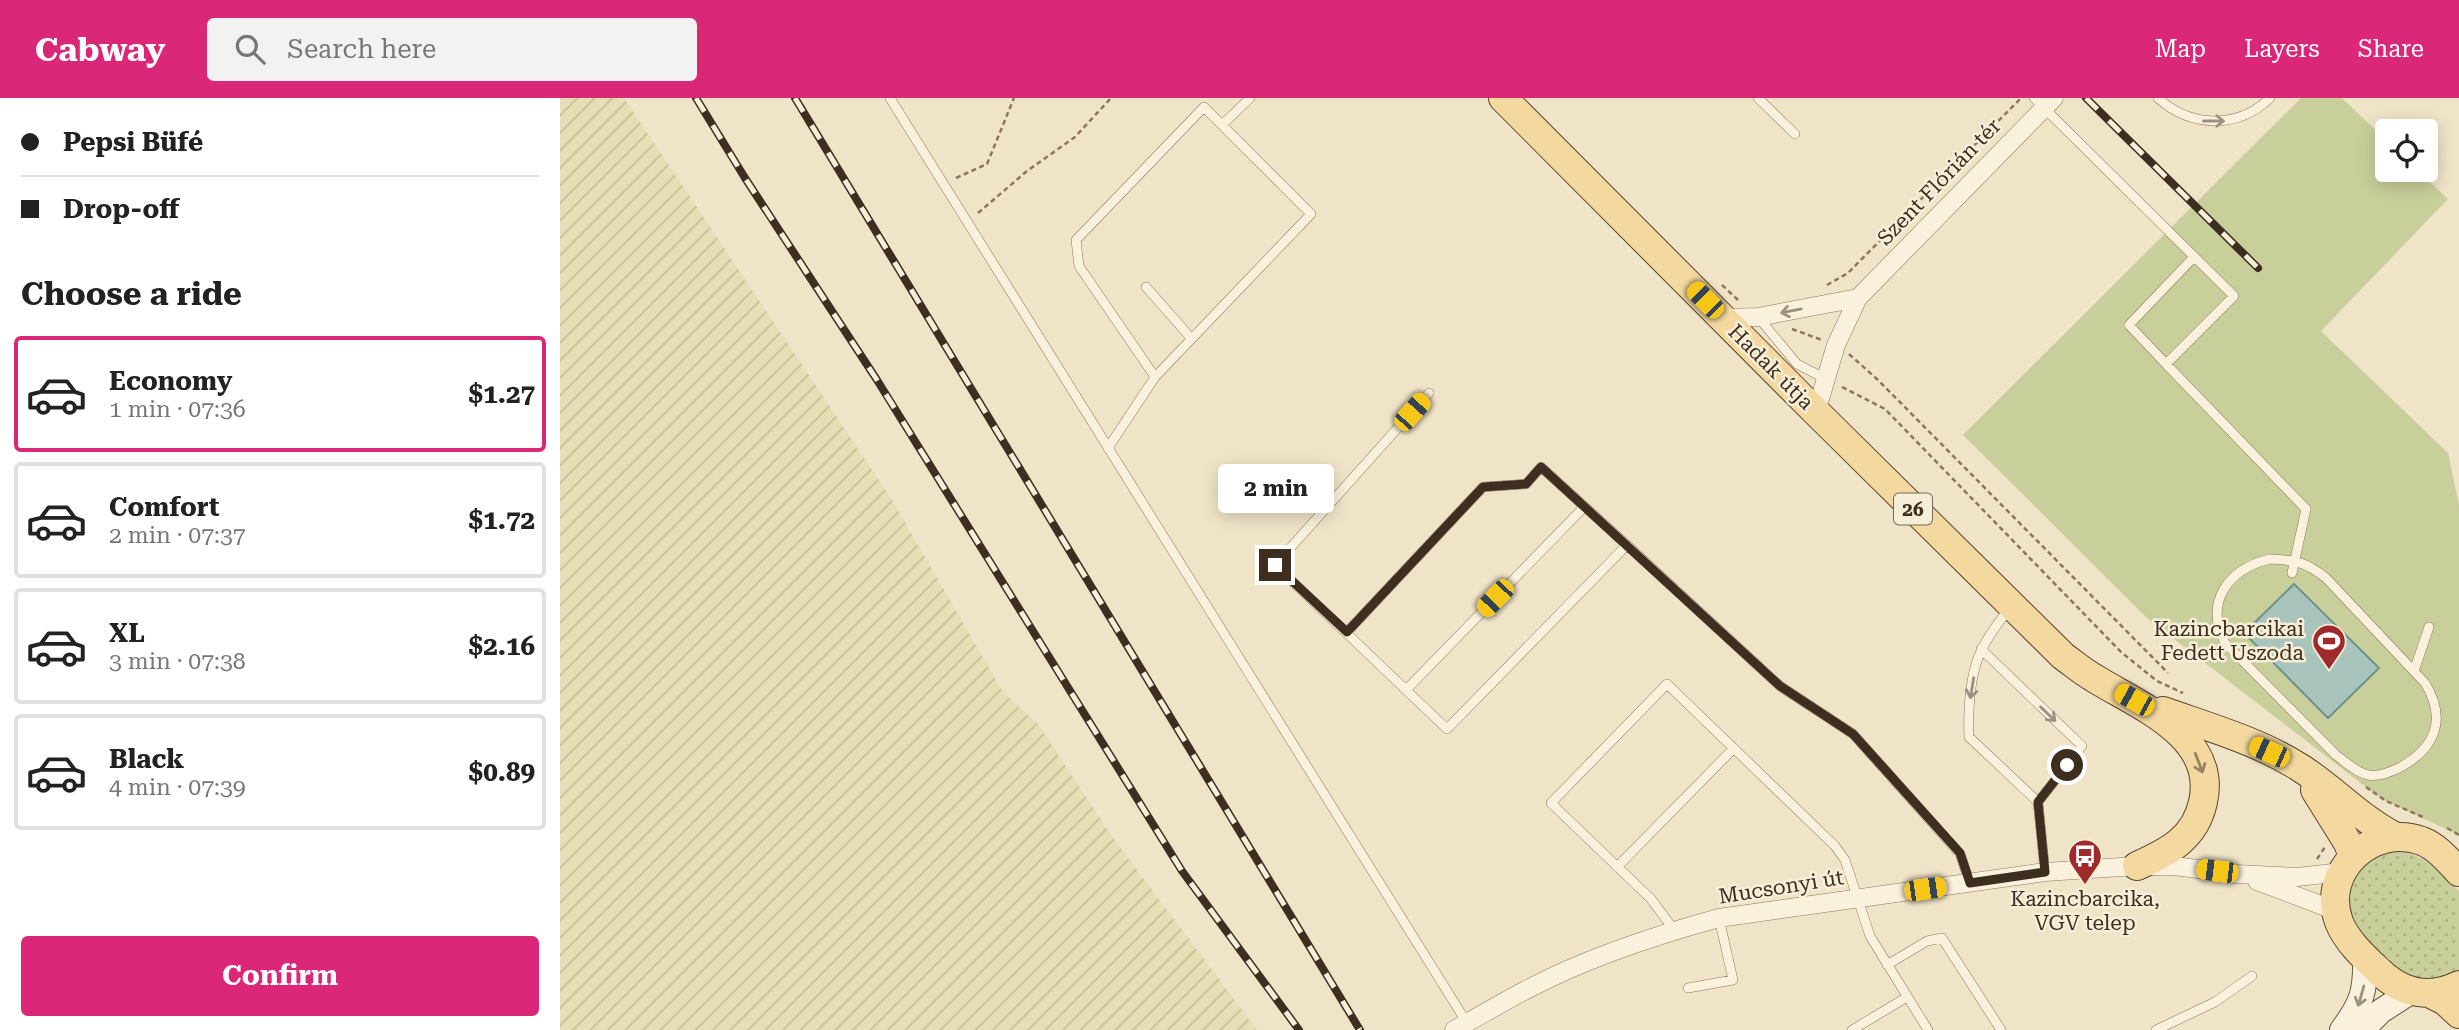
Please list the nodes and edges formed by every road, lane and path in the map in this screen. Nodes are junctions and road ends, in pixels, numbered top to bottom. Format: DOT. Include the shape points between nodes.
graph roads {
  1 [pos="890,98"];
  2 [pos="1014,98"];
  3 [pos="1250,98"];
  4 [pos="1503,98"];
  5 [pos="1758,98"];
  6 [pos="2021,98"];
  7 [pos="2158,98"];
  8 [pos="2270,98"];
  9 [pos="1109,99"];
  10 [pos="2044,101"];
  11 [pos="1222,125"];
  12 [pos="1795,134"];
  13 [pos="943,183"];
  14 [pos="967,222"];
  15 [pos="2194,257"];
  16 [pos="1146,288"];
  17 [pos="1823,288"];
  18 [pos="1858,298"];
  19 [pos="1758,317"];
  20 [pos="1723,318"];
  21 [pos="1191,338"];
  22 [pos="1836,345"];
  23 [pos="2166,364"];
  24 [pos="1155,377"];
  25 [pos="1826,379"];
  26 [pos="1429,393"];
  27 [pos="1816,412"];
  28 [pos="1108,448"];
  29 [pos="1584,507"];
  30 [pos="1627,545"];
  31 [pos="2295,560"];
  32 [pos="2292,573"];
  33 [pos="2011,606"];
  34 [pos="2429,627"];
  35 [pos="1347,632"];
  36 [pos="1981,649"];
  37 [pos="2414,671"];
  38 [pos="2168,673"];
  39 [pos="1406,690"];
  40 [pos="2185,694"];
  41 [pos="2134,700"];
  42 [pos="1734,748"];
  43 [pos="2299,767"];
  44 [pos="2038,802"];
  45 [pos="2396,837"];
  46 [pos="2347,864"];
  47 [pos="1617,866"];
  48 [pos="2137,866"];
  49 [pos="2045,872"];
  50 [pos="2459,872"];
  51 [pos="2237,874"];
  52 [pos="1970,883"];
  53 [pos="1857,898"];
  54 [pos="2337,915"];
  55 [pos="1719,918"];
  56 [pos="1674,930"];
  57 [pos="2365,957"];
  58 [pos="1888,965"];
  59 [pos="2252,976"];
  60 [pos="2459,985"];
  61 [pos="1688,988"];
  62 [pos="2421,992"];
  63 [pos="1907,997"];
  64 [pos="2459,1014"];
  65 [pos="1458,1028"];
  66 [pos="1852,1030"];
  67 [pos="1928,1030"];
  68 [pos="2001,1030"];
  69 [pos="2156,1030"];
  70 [pos="2342,1030"];
  71 [pos="2362,1030"];
  1 -- 13 [label="lane"];
  2 -- 13 [label="path" via="987,164"];
  3 -- 11 [label="lane"];
  4 -- 20 [label="main road, Hadak útja / 26"];
  5 -- 12 [label="lane"];
  6 -- 17 [label="path" via="1847,273"];
  7 -- 8 [label="lane, one-way" via="2201,121 2250,115"];
  9 -- 14 [label="path" via="1075,137"];
  10 -- 15 [label="lane"];
  10 -- 18 [label="street, Szent Flórián tér"];
  11 -- 21 [label="lane" via="1311,214"];
  11 -- 24 [label="lane" via="1204,107 1076,240 1079,266"];
  13 -- 14 [label="lane"];
  14 -- 28 [label="lane"];
  15 -- 23 [label="lane" via="2129,325"];
  15 -- 23 [label="lane" via="2234,296"];
  16 -- 21 [label="lane"];
  18 -- 19 [label="street, one-way"];
  18 -- 22 [label="street, Szent Flórián tér"];
  19 -- 20 [label="street"];
  19 -- 22 [label="path"];
  19 -- 25 [label="lane" via="1797,364"];
  20 -- 27 [label="main road, Hadak útja / 26"];
  21 -- 24 [label="lane"];
  22 -- 25 [label="street, Szent Flórián tér"];
  22 -- 38 [label="path" via="1878,380"];
  23 -- 31 [label="lane" via="2306,509"];
  24 -- 28 [label="lane"];
  25 -- 27 [label="street, Szent Flórián tér"];
  25 -- 40 [label="path" via="1885,409 2121,652 2157,681"];
  26 -- 35 [label="lane" via="1275,565"];
  27 -- 33 [label="main road, Hadak útja / 26"];
  28 -- 65 [label="lane"];
  29 -- 30 [label="lane"];
  29 -- 35 [label="lane" via="1541,467 1526,484 1483,487"];
  29 -- 39 [label="lane"];
  30 -- 39 [label="lane" via="1447,729"];
  30 -- 52 [label="lane" via="1780,686 1853,734 1960,853"];
  31 -- 32 [label="lane"];
  31 -- 37 [label="lane" via="2326,578"];
  31 -- 37 [label="lane" via="2255,563 2228,582 2217,608 2217,628 2225,643 2336,755 2369,775 2388,774 2422,752 2437,722 2435,700"];
  33 -- 36 [label="lane"];
  33 -- 41 [label="main road, 26" via="2063,656"];
  34 -- 37 [label="lane"];
  35 -- 39 [label="lane"];
  36 -- 44 [label="lane, one-way" via="1970,693 1969,737"];
  36 -- 44 [label="lane, one-way" via="2082,746"];
  41 -- 43 [label="main road, 26" via="2244,740"];
  41 -- 48 [label="main road, one-way" via="2190,743 2205,784 2199,816 2186,836 2166,853"];
  42 -- 47 [label="lane"];
  42 -- 47 [label="lane" via="1667,684 1551,803"];
  42 -- 53 [label="lane" via="1835,846 1845,860"];
  43 -- 45 [label="main road, 26"];
  43 -- 46 [label="main road, 26" via="2348,843"];
  44 -- 49 [label="lane"];
  45 -- 46 [label="main road" via="2376,841"];
  45 -- 50 [label="main road, 26" via="2425,842"];
  46 -- 51 [label="street" via="2312,877"];
  46 -- 54 [label="main road" via="2335,898"];
  47 -- 56 [label="lane"];
  48 -- 49 [label="street, Mucsonyi út"];
  48 -- 51 [label="street, Mucsonyi út"];
  49 -- 52 [label="street, Mucsonyi út"];
  51 -- 54 [label="street"];
  52 -- 53 [label="street, Mucsonyi út"];
  53 -- 55 [label="street, Mucsonyi út"];
  53 -- 58 [label="lane" via="1870,936"];
  54 -- 57 [label="main road" via="2345,934"];
  55 -- 56 [label="street, Mucsonyi út"];
  55 -- 61 [label="lane" via="1733,980"];
  56 -- 65 [label="street, Mucsonyi út" via="1526,989"];
  57 -- 62 [label="main road" via="2391,982"];
  57 -- 70 [label="main road, one-way" via="2358,1008"];
  58 -- 63 [label="lane"];
  58 -- 68 [label="lane" via="1927,941 1942,939"];
  59 -- 69 [label="lane" via="2215,1002"];
  60 -- 62 [label="main road"];
  62 -- 64 [label="main road" via="2445,1001"];
  62 -- 71 [label="main road" via="2381,1011"];
  63 -- 66 [label="lane"];
  63 -- 67 [label="lane"];
}
